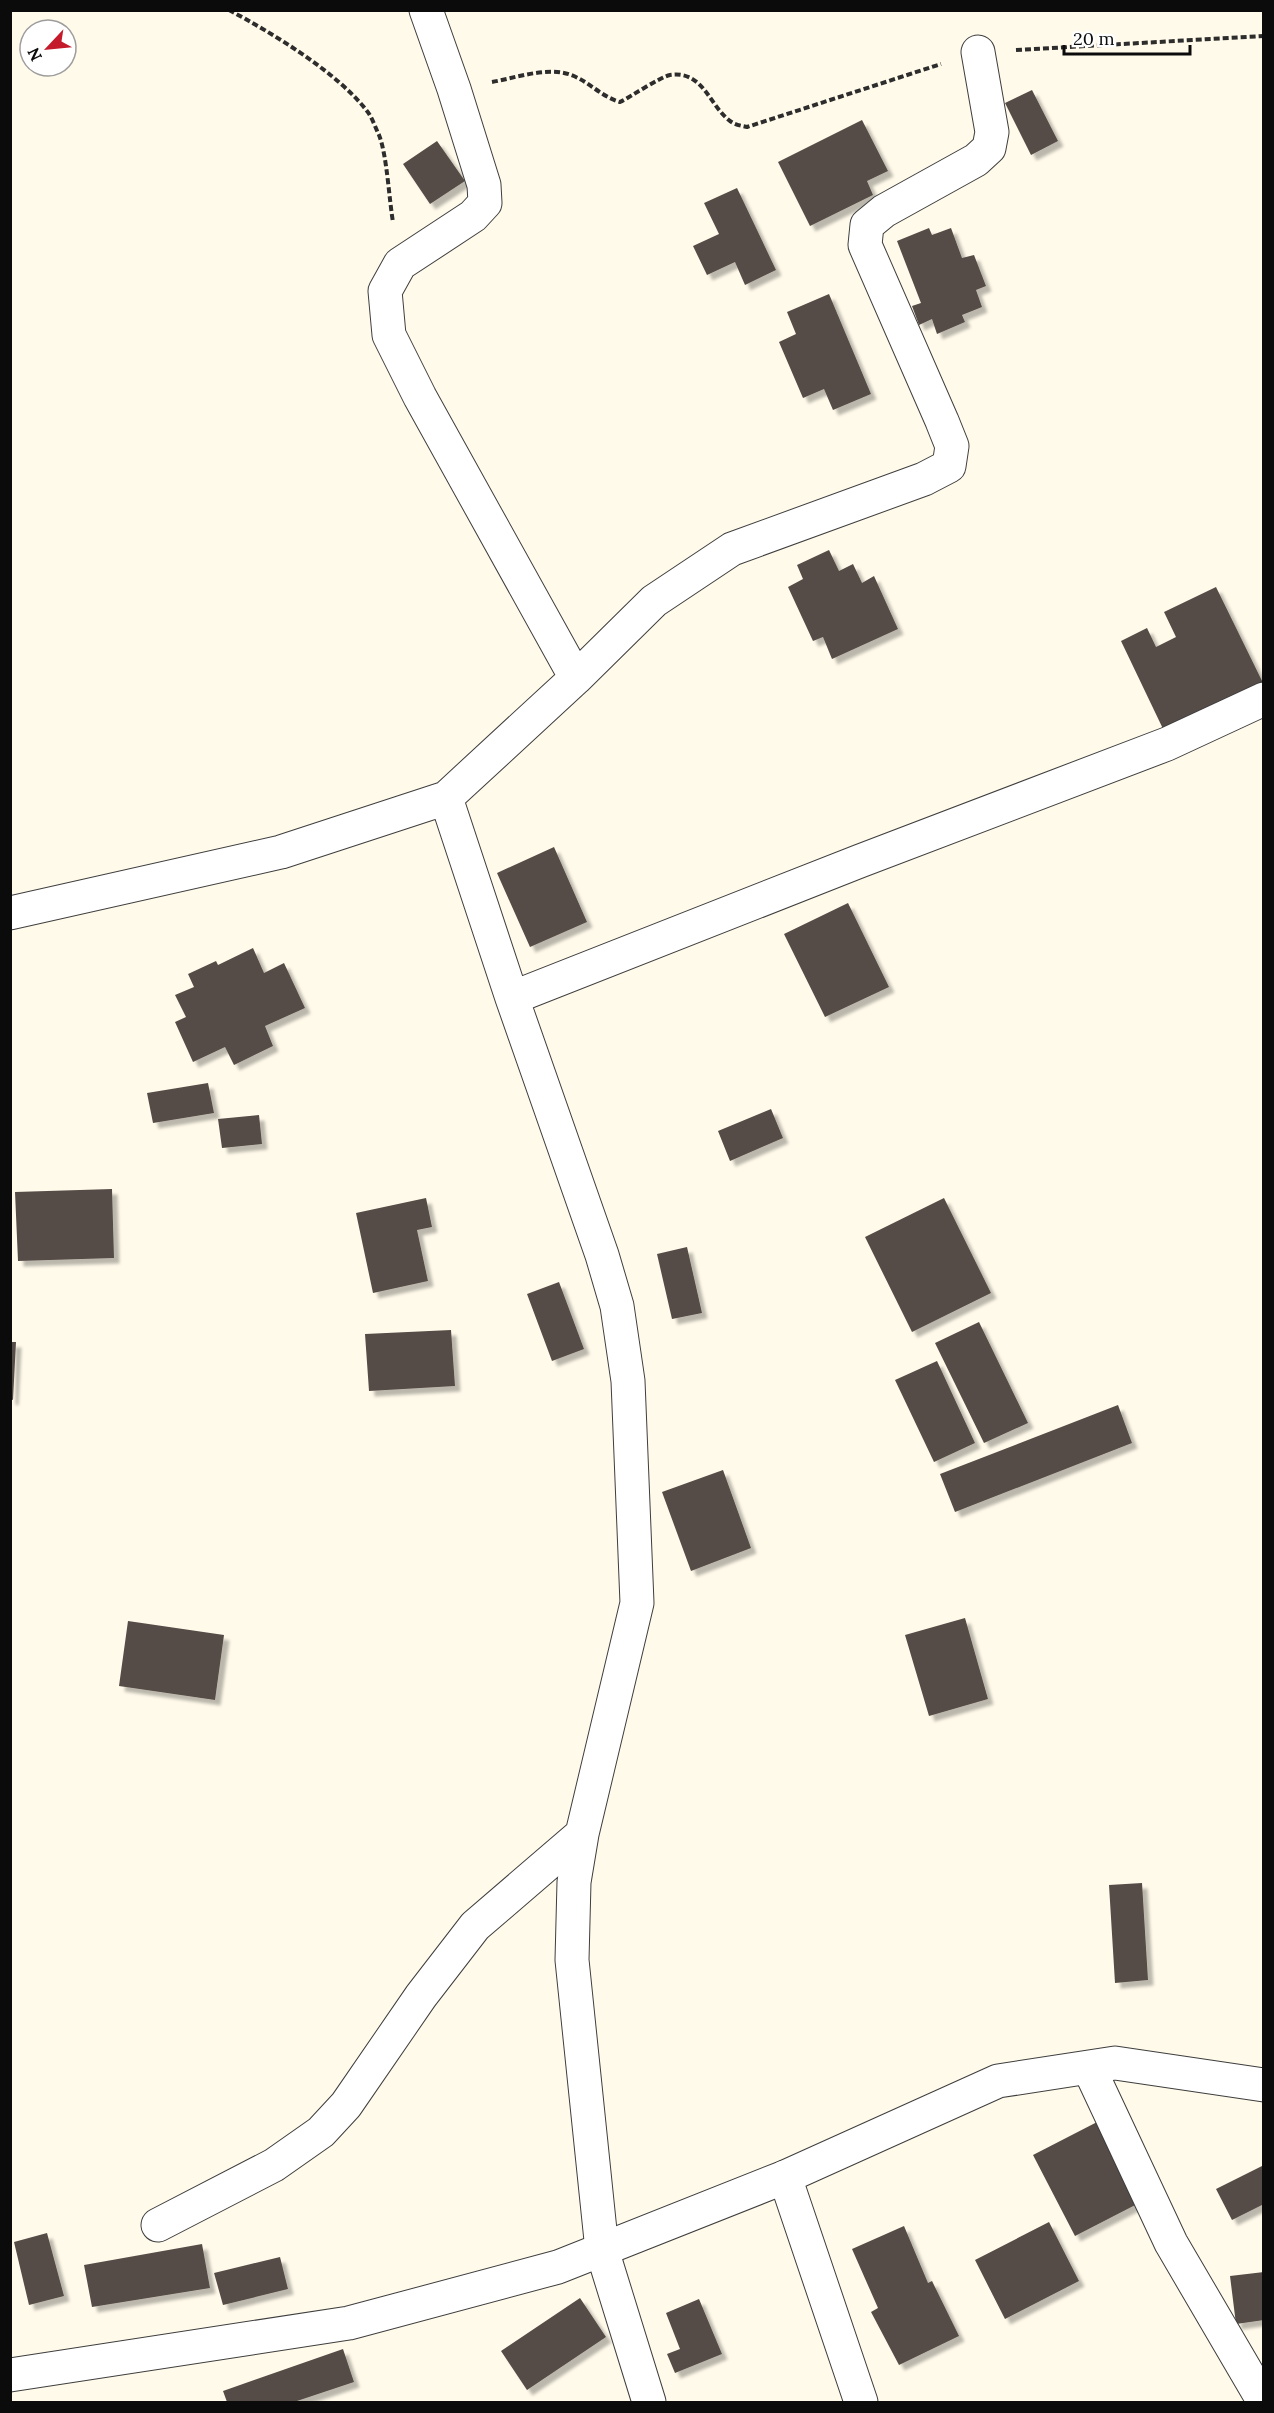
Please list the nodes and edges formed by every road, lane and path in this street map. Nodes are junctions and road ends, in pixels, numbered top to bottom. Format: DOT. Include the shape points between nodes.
graph roads {
  1 [pos="229,10"];
  2 [pos="426,10"];
  3 [pos="1263,36"];
  4 [pos="978,52"];
  5 [pos="454,89"];
  6 [pos="400,264"];
  7 [pos="576,678"];
  8 [pos="1263,699"];
  9 [pos="446,798"];
  10 [pos="10,913"];
  11 [pos="512,998"];
  12 [pos="582,1834"];
  13 [pos="1089,2068"];
  14 [pos="1263,2085"];
  15 [pos="785,2177"];
  16 [pos="158,2225"];
  17 [pos="602,2250"];
  18 [pos="10,2375"];
  19 [pos="1263,2402"];
  20 [pos="649,2403"];
  21 [pos="861,2403"];
  1 -- 6 [label="path" via="321,69 368,112 380,138"];
  2 -- 5 [label="street"];
  3 -- 4 [label="path"];
  4 -- 5 [label="path" via="747,128 734,124 702,85 687,76 668,75 620,102 606,98 569,74 544,73"];
  4 -- 7 [label="street" via="992,132 989,148 976,160 884,211 867,225 865,245 952,446 949,466 924,479 732,549 654,601"];
  5 -- 6 [label="street" via="483,185 484,203 473,216"];
  6 -- 7 [label="street" via="385,291 388,335"];
  7 -- 9 [label="street"];
  8 -- 11 [label="street" via="1167,744"];
  9 -- 10 [label="street" via="281,852"];
  9 -- 11 [label="street"];
  11 -- 12 [label="street" via="602,1255 616,1306 628,1381 637,1603"];
  12 -- 16 [label="street" via="475,1926 346,2105 321,2132 274,2165"];
  12 -- 17 [label="street" via="574,1882 572,1960"];
  13 -- 14 [label="street" via="1115,2063"];
  13 -- 15 [label="street" via="998,2082"];
  13 -- 19 [label="street" via="1171,2243"];
  15 -- 17 [label="street"];
  15 -- 21 [label="street"];
  17 -- 18 [label="street" via="558,2267 349,2323"];
  17 -- 20 [label="street"];
}
